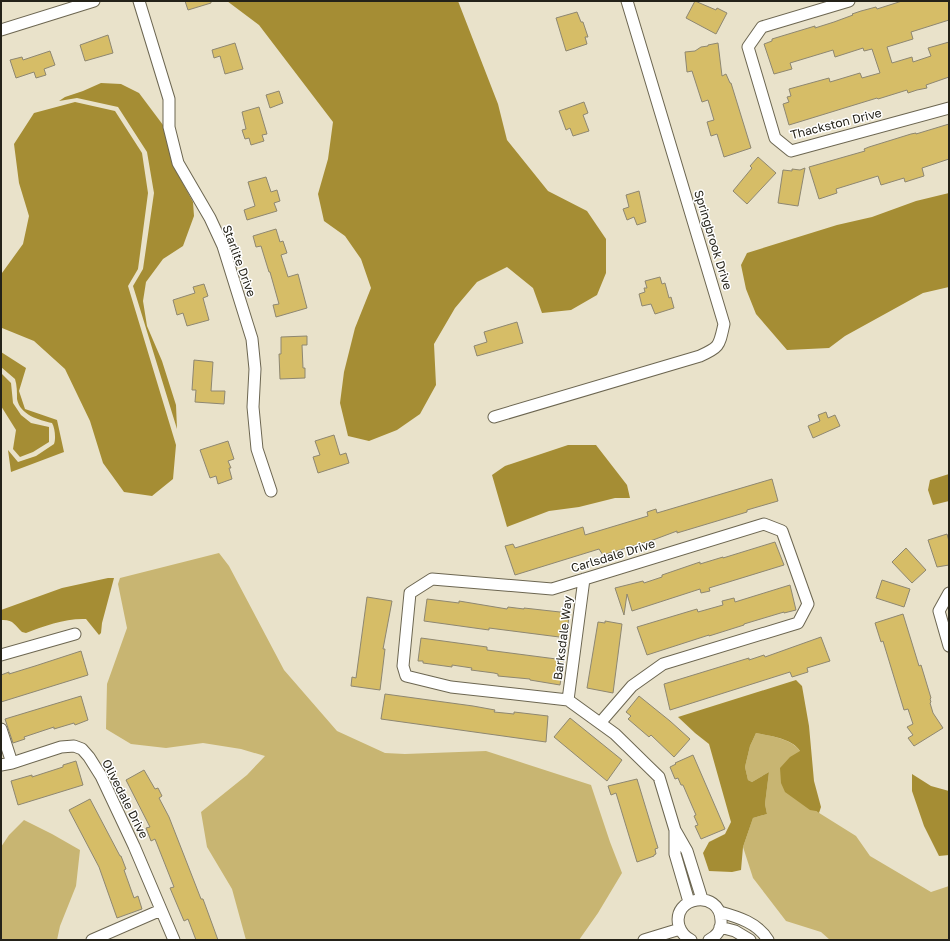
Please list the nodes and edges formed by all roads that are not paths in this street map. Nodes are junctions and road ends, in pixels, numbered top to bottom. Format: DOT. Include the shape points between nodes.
graph roads {
  1 [pos="94,1"];
  2 [pos="139,1"];
  3 [pos="627,1"];
  4 [pos="849,1"];
  5 [pos="1,30"];
  6 [pos="949,108"];
  7 [pos="494,417"];
  8 [pos="271,491"];
  9 [pos="584,579"];
  10 [pos="949,593"];
  11 [pos="75,634"];
  12 [pos="949,646"];
  13 [pos="1,655"];
  14 [pos="568,700"];
  15 [pos="600,723"];
  16 [pos="1,729"];
  17 [pos="6,764"];
  18 [pos="675,830"];
  19 [pos="692,865"];
  20 [pos="679,869"];
  21 [pos="702,899"];
  22 [pos="689,902"];
  23 [pos="161,910"];
  24 [pos="720,912"];
  25 [pos="720,927"];
  26 [pos="680,929"];
  27 [pos="759,930"];
  28 [pos="92,940"];
  29 [pos="174,940"];
  30 [pos="644,940"];
  31 [pos="691,940"];
  32 [pos="709,940"];
  33 [pos="750,940"];
  34 [pos="768,940"];
  1 -- 5 [label="street"];
  2 -- 8 [label="street, Starlite Drive" via="169,99 169,127 178,163 223,246 252,339 255,369 253,407 257,449"];
  3 -- 7 [label="street, Springbrook Drive" via="724,324 720,342 717,347 700,356"];
  4 -- 6 [label="street, Thackston Drive" via="762,27 748,47 775,138 791,151"];
  9 -- 14 [label="street, Barksdale Way"];
  9 -- 14 [label="street, Carlsdale Drive" via="552,589 432,579 410,593 403,666 406,676 451,686"];
  9 -- 15 [label="street, Carlsdale Drive" via="764,524 782,531 808,604 798,623 663,664 632,686"];
  10 -- 12 [label="street" via="939,611"];
  11 -- 13 [label="street"];
  14 -- 15 [label="street, Carlsdale Drive"];
  15 -- 18 [label="street, Carlsdale Drive" via="615,734 659,777"];
  16 -- 17 [label="street"];
  17 -- 23 [label="street, Olivedale Drive" via="61,746 82,749 100,776"];
  18 -- 19 [label="street, Carlsdale Drive"];
  18 -- 20 [label="street, Carlsdale Drive" via="675,854"];
  19 -- 20 [label="street"];
  19 -- 21 [label="street, Carlsdale Drive"];
  20 -- 22 [label="street, Carlsdale Drive"];
  21 -- 22 [label="street"];
  21 -- 24 [label="street" via="712,903"];
  22 -- 26 [label="street" via="681,911"];
  23 -- 28 [label="street"];
  23 -- 29 [label="street, Olivedale Drive"];
  24 -- 25 [label="street"];
  24 -- 27 [label="street" via="740,918"];
  25 -- 32 [label="street" via="718,933"];
  25 -- 33 [label="street" via="736,931"];
  26 -- 30 [label="street"];
  26 -- 31 [label="street"];
  27 -- 33 [label="street"];
  27 -- 34 [label="street"];
}
